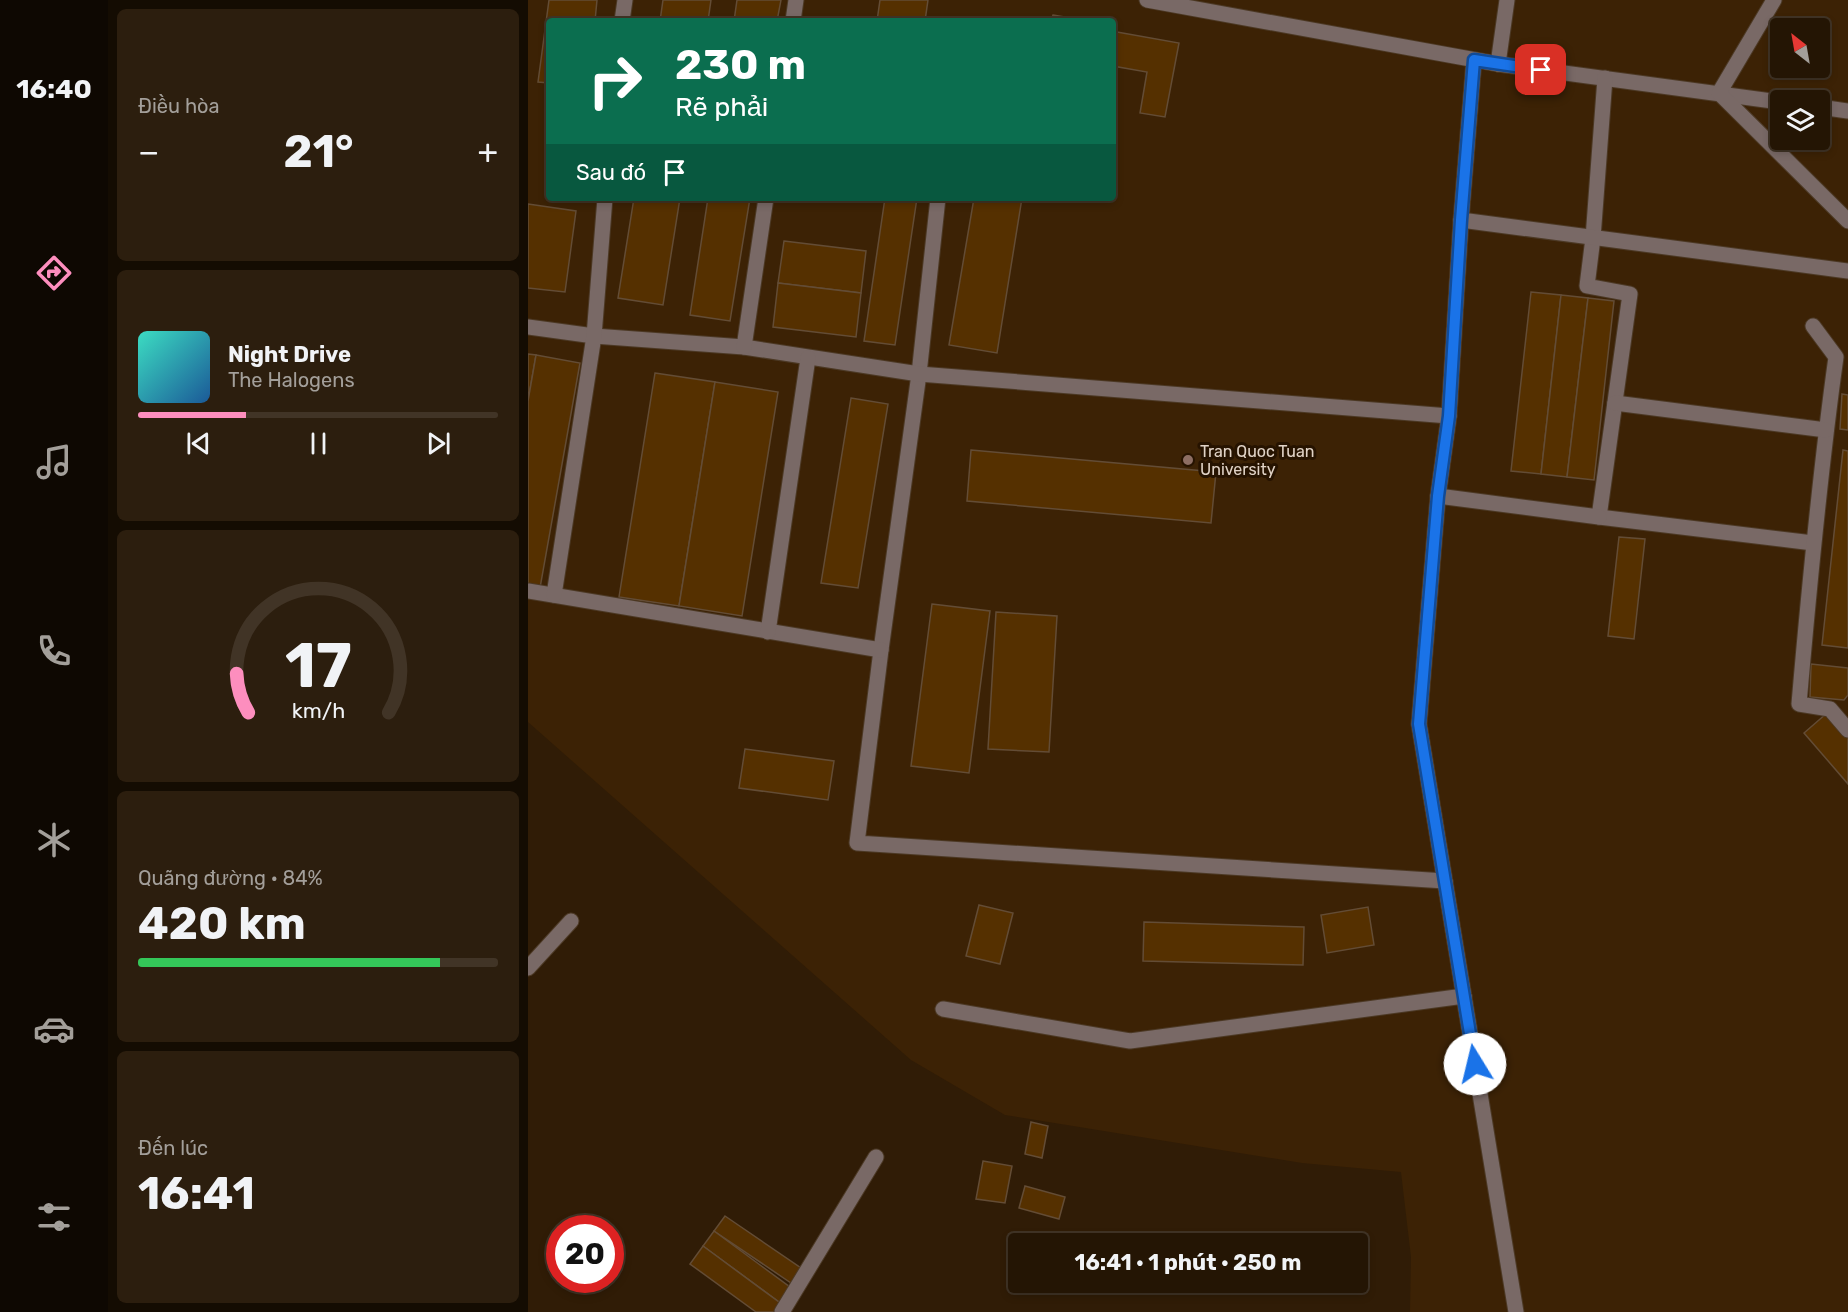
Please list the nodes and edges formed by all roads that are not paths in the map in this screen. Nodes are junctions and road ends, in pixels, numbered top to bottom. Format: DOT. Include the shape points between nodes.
graph roads {
  1 [pos="625,0"];
  2 [pos="796,0"];
  3 [pos="1147,0"];
  4 [pos="1507,0"];
  5 [pos="1774,0"];
  6 [pos="622,18"];
  7 [pos="793,18"];
  8 [pos="1474,60"];
  9 [pos="1498,64"];
  10 [pos="1605,78"];
  11 [pos="1719,93"];
  12 [pos="1770,101"];
  13 [pos="1830,108"];
  14 [pos="1848,111"];
  15 [pos="605,201"];
  16 [pos="766,201"];
  17 [pos="938,201"];
  18 [pos="1461,220"];
  19 [pos="1848,221"];
  20 [pos="1593,238"];
  21 [pos="1848,272"];
  22 [pos="1813,326"];
  23 [pos="528,327"];
  24 [pos="594,336"];
  25 [pos="744,347"];
  26 [pos="808,357"];
  27 [pos="919,374"];
  28 [pos="1615,403"];
  29 [pos="1449,416"];
  30 [pos="1826,430"];
  31 [pos="1438,496"];
  32 [pos="1599,517"];
  33 [pos="1813,543"];
  34 [pos="528,591"];
  35 [pos="554,595"];
  36 [pos="768,632"];
  37 [pos="881,650"];
  38 [pos="1848,730"];
  39 [pos="1445,881"];
  40 [pos="571,921"];
  41 [pos="528,968"];
  42 [pos="1464,996"];
  43 [pos="943,1010"];
  44 [pos="876,1157"];
  45 [pos="782,1312"];
  46 [pos="1516,1312"];
  1 -- 6 [label="street"];
  2 -- 7 [label="street"];
  3 -- 8 [label="street"];
  4 -- 9 [label="street"];
  5 -- 11 [label="street"];
  8 -- 9 [label="street"];
  8 -- 18 [label="street"];
  9 -- 10 [label="street"];
  10 -- 11 [label="street"];
  10 -- 20 [label="street"];
  11 -- 12 [label="street"];
  11 -- 19 [label="street"];
  13 -- 14 [label="street"];
  15 -- 24 [label="street"];
  16 -- 25 [label="street"];
  17 -- 27 [label="street"];
  18 -- 20 [label="street"];
  18 -- 29 [label="street"];
  20 -- 21 [label="street"];
  20 -- 28 [label="street" via="1587,286 1630,294"];
  22 -- 30 [label="street" via="1836,357"];
  23 -- 24 [label="street"];
  24 -- 25 [label="street"];
  24 -- 35 [label="street"];
  25 -- 26 [label="street"];
  26 -- 27 [label="street"];
  26 -- 36 [label="street"];
  27 -- 29 [label="street"];
  27 -- 37 [label="street"];
  28 -- 30 [label="street"];
  28 -- 32 [label="street"];
  29 -- 31 [label="street"];
  30 -- 33 [label="street"];
  31 -- 32 [label="street"];
  31 -- 39 [label="street" via="1419,724"];
  32 -- 33 [label="street"];
  33 -- 38 [label="street" via="1799,704 1830,709"];
  34 -- 35 [label="street"];
  35 -- 36 [label="street"];
  36 -- 37 [label="street"];
  37 -- 39 [label="street" via="857,843"];
  39 -- 42 [label="street"];
  40 -- 41 [label="street"];
  42 -- 43 [label="street" via="1130,1041"];
  42 -- 46 [label="street"];
  44 -- 45 [label="street"];
}
